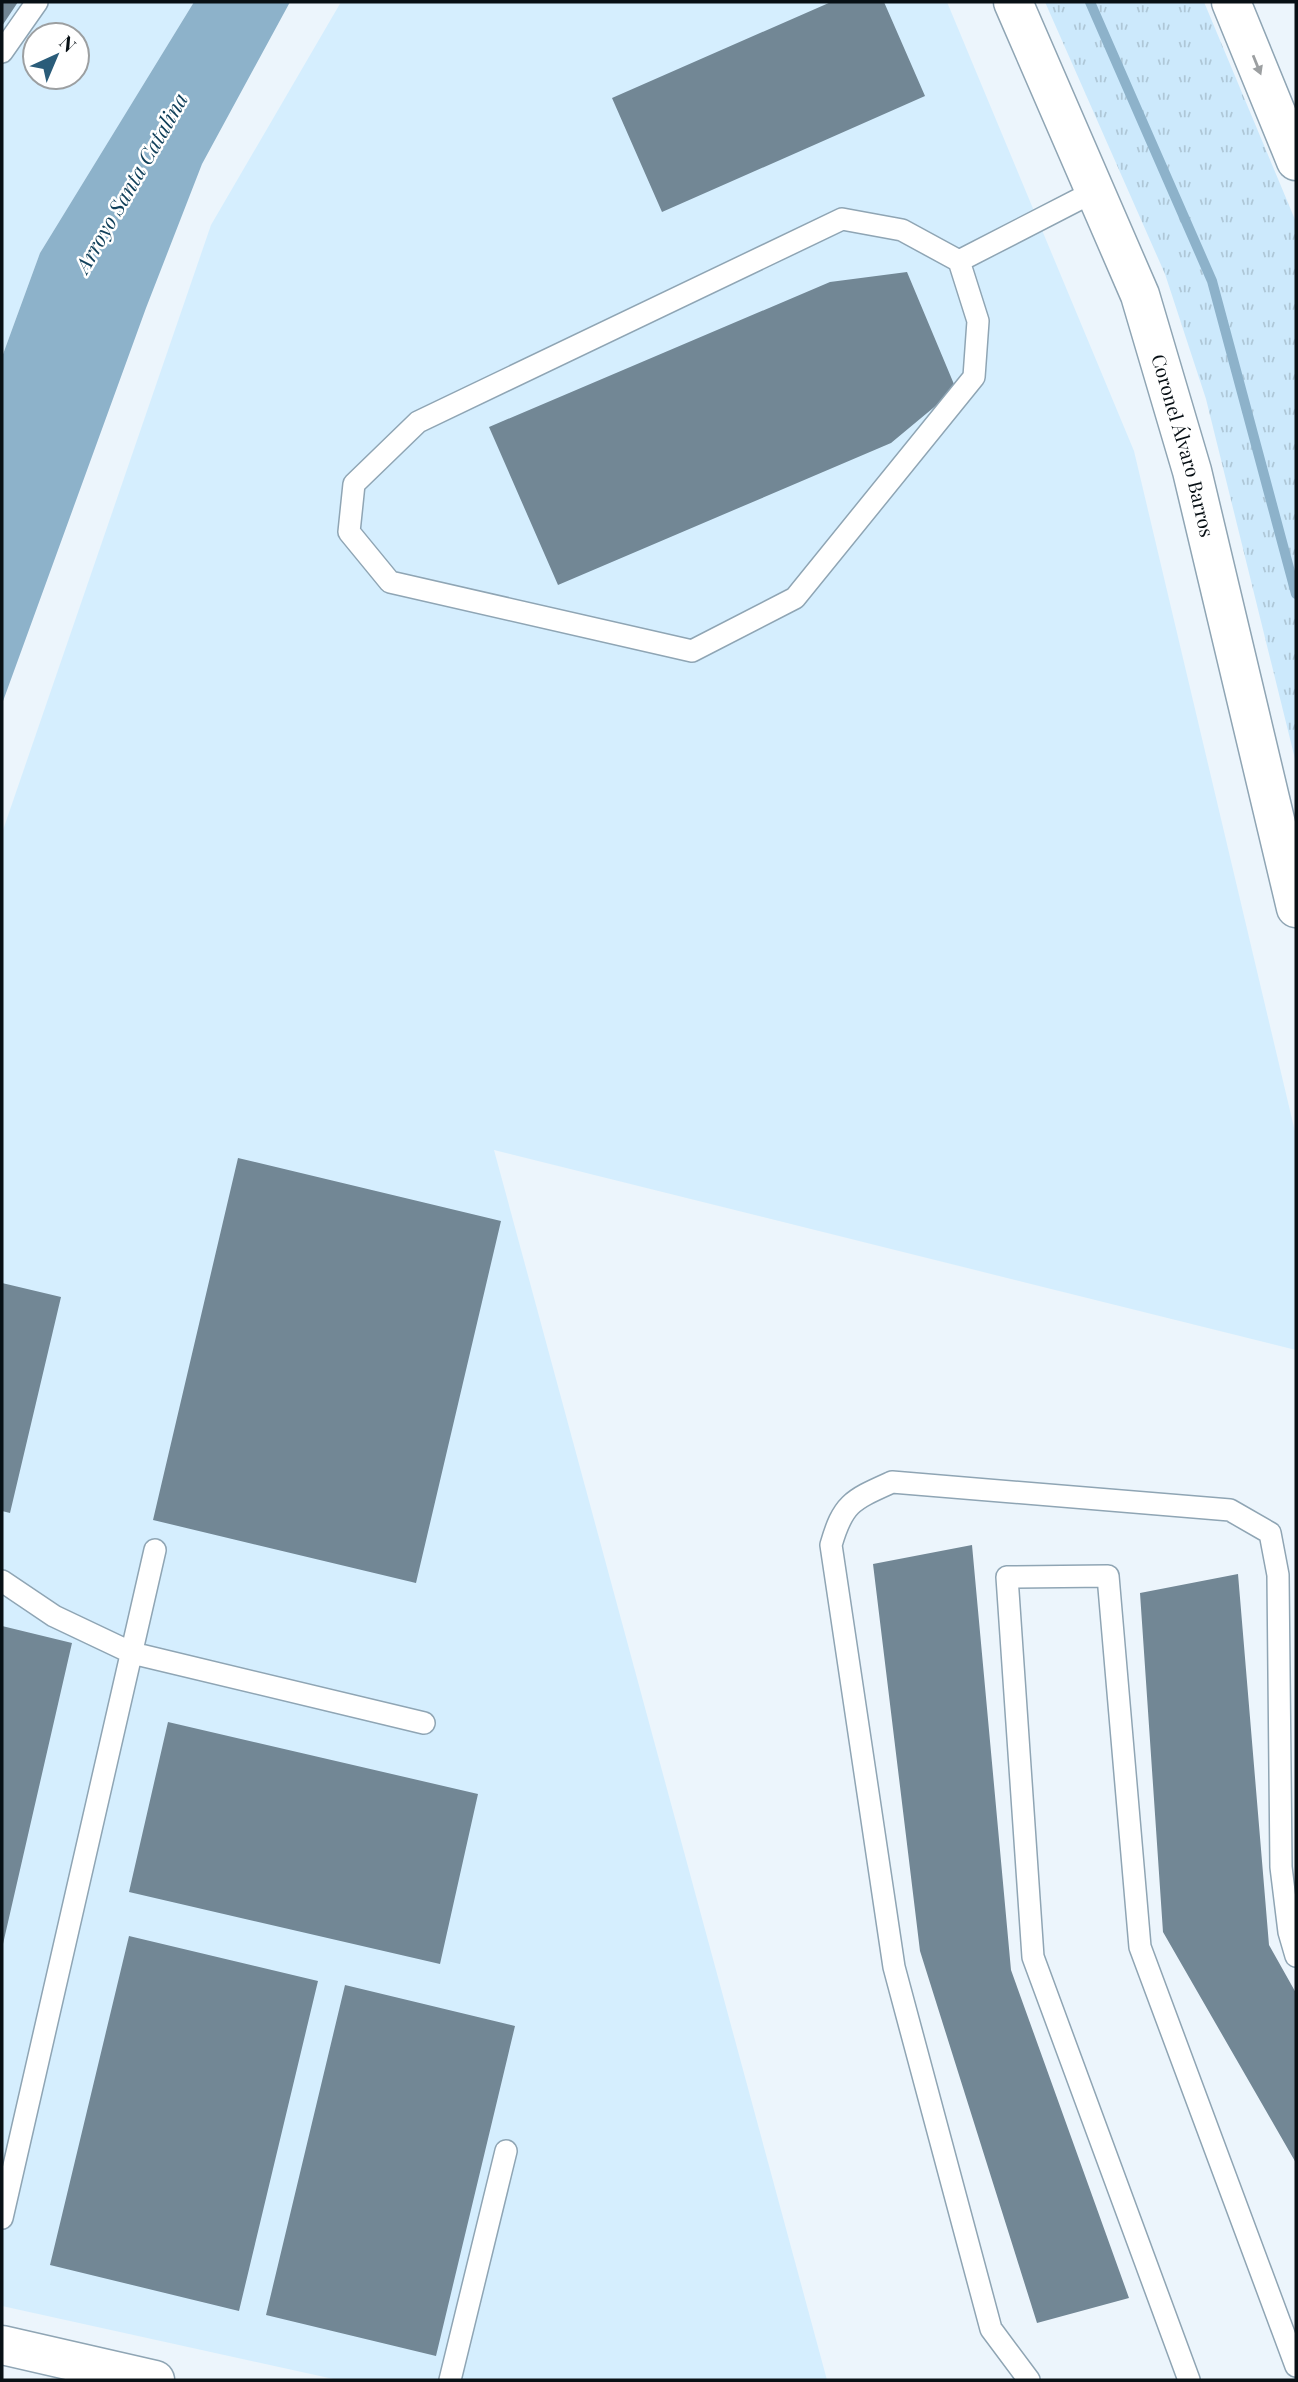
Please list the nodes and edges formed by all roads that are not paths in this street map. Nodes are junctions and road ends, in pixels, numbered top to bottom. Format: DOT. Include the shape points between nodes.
graph roads {
  1 [pos="37,2"];
  2 [pos="1013,2"];
  3 [pos="1231,2"];
  4 [pos="2,52"];
  5 [pos="1296,161"];
  6 [pos="1095,191"];
  7 [pos="959,261"];
  8 [pos="1296,908"];
  9 [pos="155,1550"];
  10 [pos="2,1581"];
  11 [pos="132,1653"];
  12 [pos="424,1723"];
  13 [pos="1296,1956"];
  14 [pos="506,2151"];
  15 [pos="2,2218"];
  16 [pos="2,2345"];
  17 [pos="1296,2366"];
  18 [pos="155,2380"];
  19 [pos="450,2380"];
  20 [pos="1029,2380"];
  21 [pos="1189,2380"];
  1 -- 4 [label="lane"];
  2 -- 6 [label="main road, Coronel Álvaro Barros"];
  3 -- 5 [label="main road, one-way"];
  6 -- 7 [label="lane"];
  6 -- 8 [label="main road, Coronel Álvaro Barros" via="1140,295 1192,471"];
  7 -- 7 [label="lane" via="902,230 842,219 418,422 354,484 349,532 390,582 692,651 795,598 974,377 978,321"];
  9 -- 11 [label="lane"];
  10 -- 11 [label="lane" via="54,1616"];
  11 -- 12 [label="lane"];
  11 -- 15 [label="lane"];
  13 -- 20 [label="lane" via="1281,1867 1278,1575 1270,1533 1230,1510 892,1482 865,1494 840,1514 831,1545 894,1967 991,2329"];
  14 -- 19 [label="lane"];
  16 -- 18 [label="main road"];
  17 -- 21 [label="lane" via="1140,1947 1108,1576 1007,1577 1033,1957"];
}
